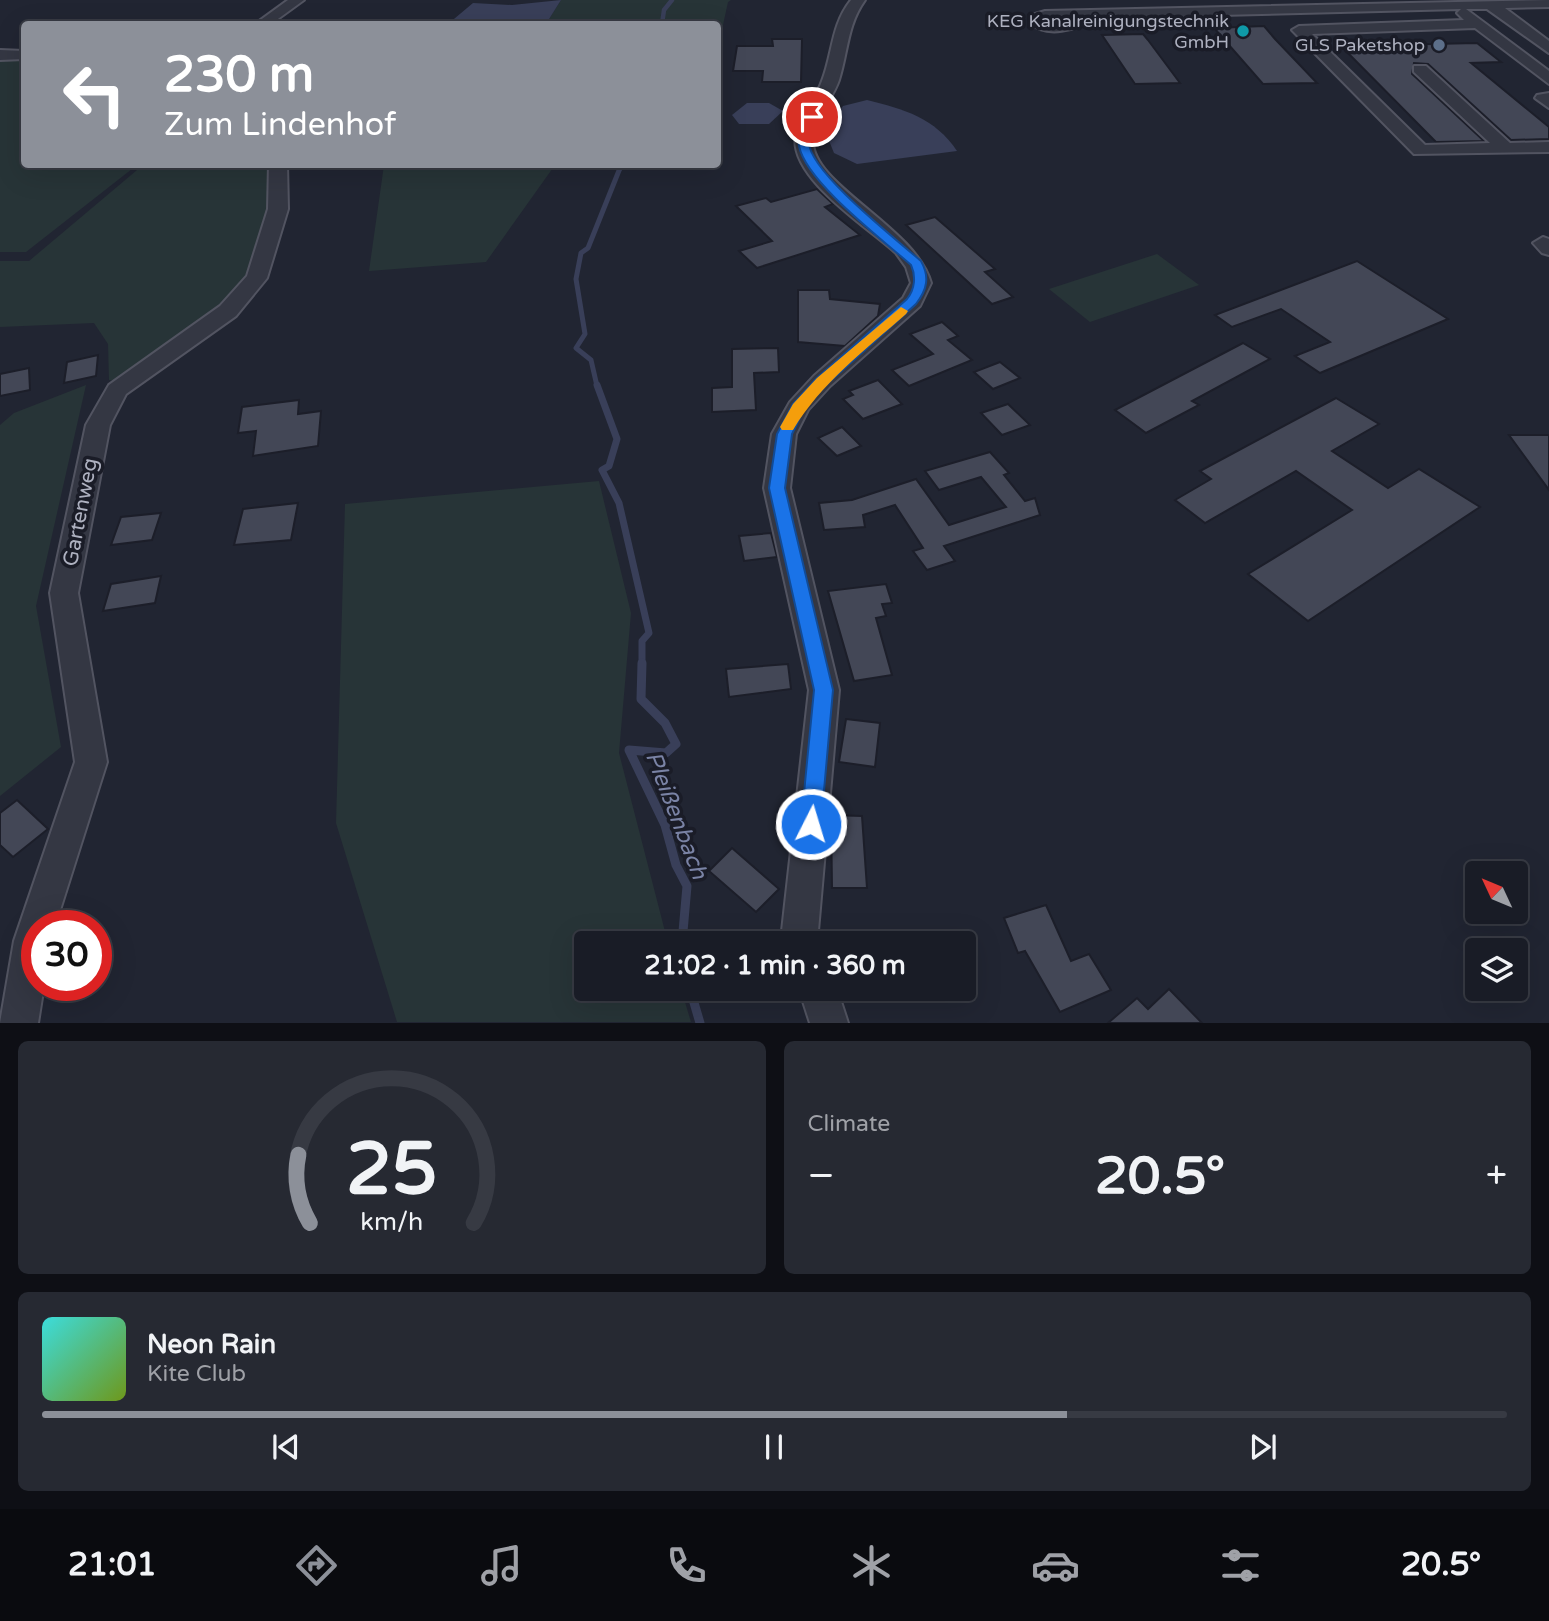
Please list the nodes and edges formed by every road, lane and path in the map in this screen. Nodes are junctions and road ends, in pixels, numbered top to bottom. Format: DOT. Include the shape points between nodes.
graph roads {
  1 [pos="297,0"];
  2 [pos="858,0"];
  3 [pos="1495,3"];
  4 [pos="1304,4"];
  5 [pos="1549,4"];
  6 [pos="1141,7"];
  7 [pos="1459,9"];
  8 [pos="1093,13"];
  9 [pos="266,21"];
  10 [pos="1478,24"];
  11 [pos="1549,48"];
  12 [pos="0,55"];
  13 [pos="21,55"];
  14 [pos="1420,69"];
  15 [pos="1549,79"];
  16 [pos="1549,147"];
  17 [pos="1506,148"];
  18 [pos="278,168"];
  19 [pos="800,931"];
  20 [pos="822,1001"];
  21 [pos="19,1023"];
  22 [pos="829,1023"];
  1 -- 9 [label="street"];
  2 -- 19 [label="street" via="846,13 831,80 804,144 812,165 827,183 916,264 921,283 912,301 798,407 784,434 777,488 824,690"];
  3 -- 5 [label="street"];
  3 -- 7 [label="street"];
  3 -- 11 [label="street"];
  4 -- 6 [label="street"];
  4 -- 7 [label="street"];
  6 -- 8 [label="street"];
  7 -- 10 [label="street"];
  10 -- 15 [label="street"];
  10 -- 17 [label="street" via="1299,30 1420,150"];
  12 -- 13 [label="street"];
  14 -- 17 [label="street"];
  16 -- 17 [label="street"];
  18 -- 21 [label="street, Gartenweg" via="278,209 257,278 228,312 117,390 98,425 64,593 91,762 32,941"];
  20 -- 22 [label="street"];
}
